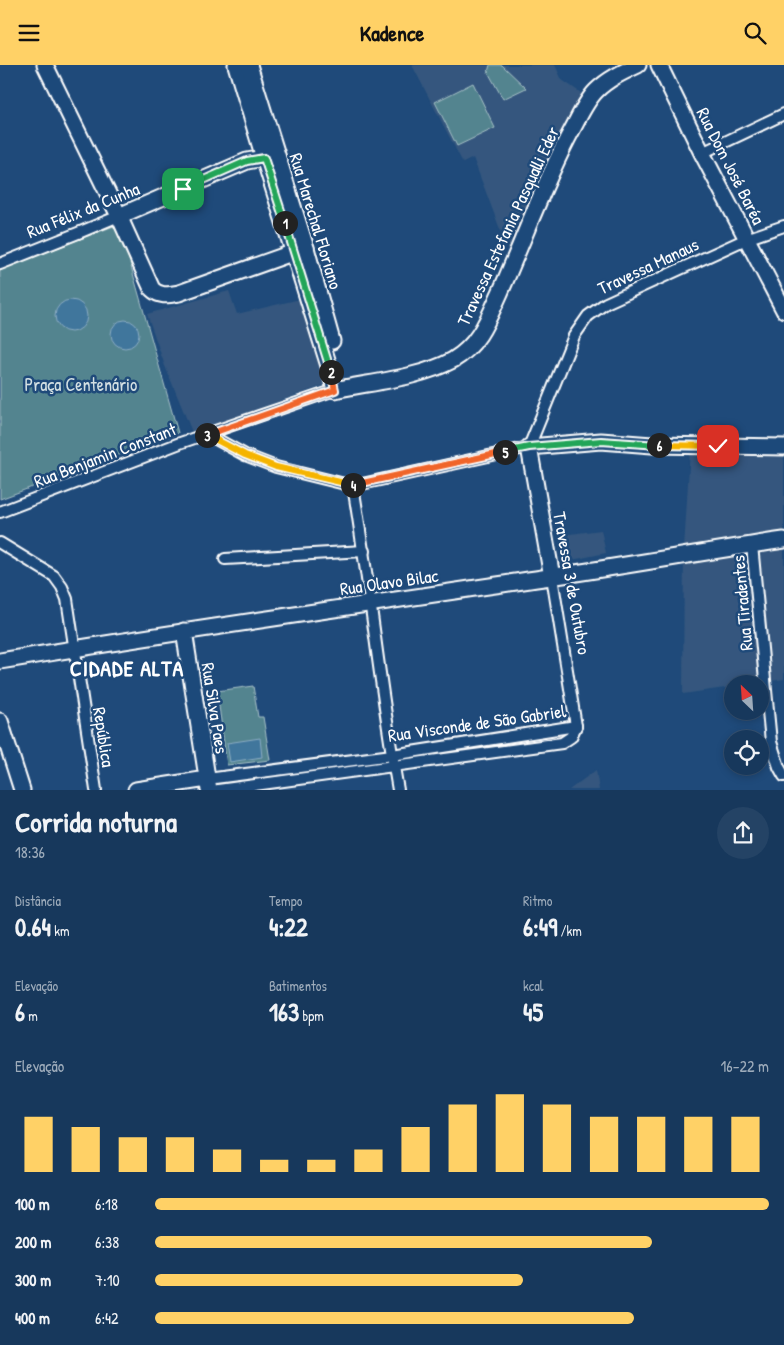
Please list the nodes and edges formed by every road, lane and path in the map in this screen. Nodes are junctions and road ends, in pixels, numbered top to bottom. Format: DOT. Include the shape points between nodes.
graph roads {
  1 [pos="45,65"];
  2 [pos="638,65"];
  3 [pos="659,65"];
  4 [pos="242,66"];
  5 [pos="784,114"];
  6 [pos="702,153"];
  7 [pos="264,158"];
  8 [pos="284,176"];
  9 [pos="119,216"];
  10 [pos="784,226"];
  11 [pos="746,239"];
  12 [pos="300,250"];
  13 [pos="0,264"];
  14 [pos="784,310"];
  15 [pos="340,389"];
  16 [pos="207,434"];
  17 [pos="529,447"];
  18 [pos="784,447"];
  19 [pos="353,485"];
  20 [pos="0,512"];
  21 [pos="784,541"];
  22 [pos="0,543"];
  23 [pos="752,545"];
  24 [pos="364,551"];
  25 [pos="225,559"];
  26 [pos="552,577"];
  27 [pos="371,604"];
  28 [pos="184,631"];
  29 [pos="74,649"];
  30 [pos="0,661"];
  31 [pos="0,721"];
  32 [pos="576,726"];
  33 [pos="514,736"];
  34 [pos="517,749"];
  35 [pos="392,755"];
  36 [pos="394,767"];
  37 [pos="784,776"];
  38 [pos="208,784"];
  39 [pos="144,789"];
  40 [pos="22,790"];
  41 [pos="96,790"];
  42 [pos="218,790"];
  43 [pos="398,790"];
  1 -- 9 [label="street"];
  2 -- 15 [label="street, Travessa Estefania Pasqualli Eder" via="612,78 595,92 584,110 562,150 487,323 475,343 454,360 428,371"];
  3 -- 6 [label="street, Rua Dom José Baréa"];
  4 -- 7 [label="street, Rua Marechal Floriano"];
  4 -- 8 [label="street, Rua Marechal Floriano"];
  5 -- 6 [label="street"];
  6 -- 11 [label="street, Rua Dom José Baréa"];
  7 -- 8 [label="street"];
  7 -- 9 [label="street, Rua Félix da Cunha" via="247,161"];
  7 -- 12 [label="street, Rua Marechal Floriano"];
  8 -- 12 [label="street, Rua Marechal Floriano"];
  9 -- 12 [label="street" via="152,289 162,295 178,293"];
  9 -- 13 [label="street, Rua Félix da Cunha"];
  10 -- 11 [label="street, Travessa Manaus"];
  11 -- 14 [label="street, Rua Dom José Baréa"];
  11 -- 17 [label="street, Travessa Manaus" via="606,303 588,316 574,337"];
  12 -- 15 [label="street, Rua Marechal Floriano" via="329,365"];
  15 -- 16 [label="street, Rua Benjamin Constant"];
  16 -- 19 [label="street" via="245,455 276,467"];
  16 -- 20 [label="street, Rua Benjamin Constant"];
  17 -- 18 [label="street" via="601,441"];
  17 -- 19 [label="street"];
  17 -- 26 [label="street, Travessa 3 de Outubro"];
  19 -- 24 [label="street"];
  21 -- 23 [label="street, Rua Olavo Bilac"];
  22 -- 29 [label="street, República" via="54,576 62,587 67,599"];
  23 -- 26 [label="street, Rua Olavo Bilac"];
  23 -- 37 [label="street, Rua Tiradentes" via="771,742"];
  24 -- 25 [label="street"];
  24 -- 27 [label="street"];
  26 -- 27 [label="street, Rua Olavo Bilac"];
  26 -- 32 [label="street, Travessa 3 de Outubro"];
  27 -- 28 [label="street, Rua Olavo Bilac"];
  27 -- 35 [label="street"];
  28 -- 29 [label="street, Rua Olavo Bilac"];
  28 -- 38 [label="street, Rua Silva Paes"];
  29 -- 30 [label="street, Rua Olavo Bilac"];
  29 -- 41 [label="street, República"];
  31 -- 40 [label="street"];
  32 -- 33 [label="street, Rua Visconde de São Gabriel"];
  32 -- 34 [label="street, Rua Visconde de São Gabriel" via="571,737 562,743"];
  33 -- 34 [label="street"];
  33 -- 35 [label="street, Rua Visconde de São Gabriel"];
  34 -- 36 [label="street, Rua Visconde de São Gabriel"];
  35 -- 36 [label="street"];
  35 -- 38 [label="street, Rua Visconde de São Gabriel"];
  36 -- 42 [label="street, Rua Visconde de São Gabriel"];
  36 -- 43 [label="street"];
  38 -- 39 [label="street, Rua Visconde de São Gabriel"];
}
